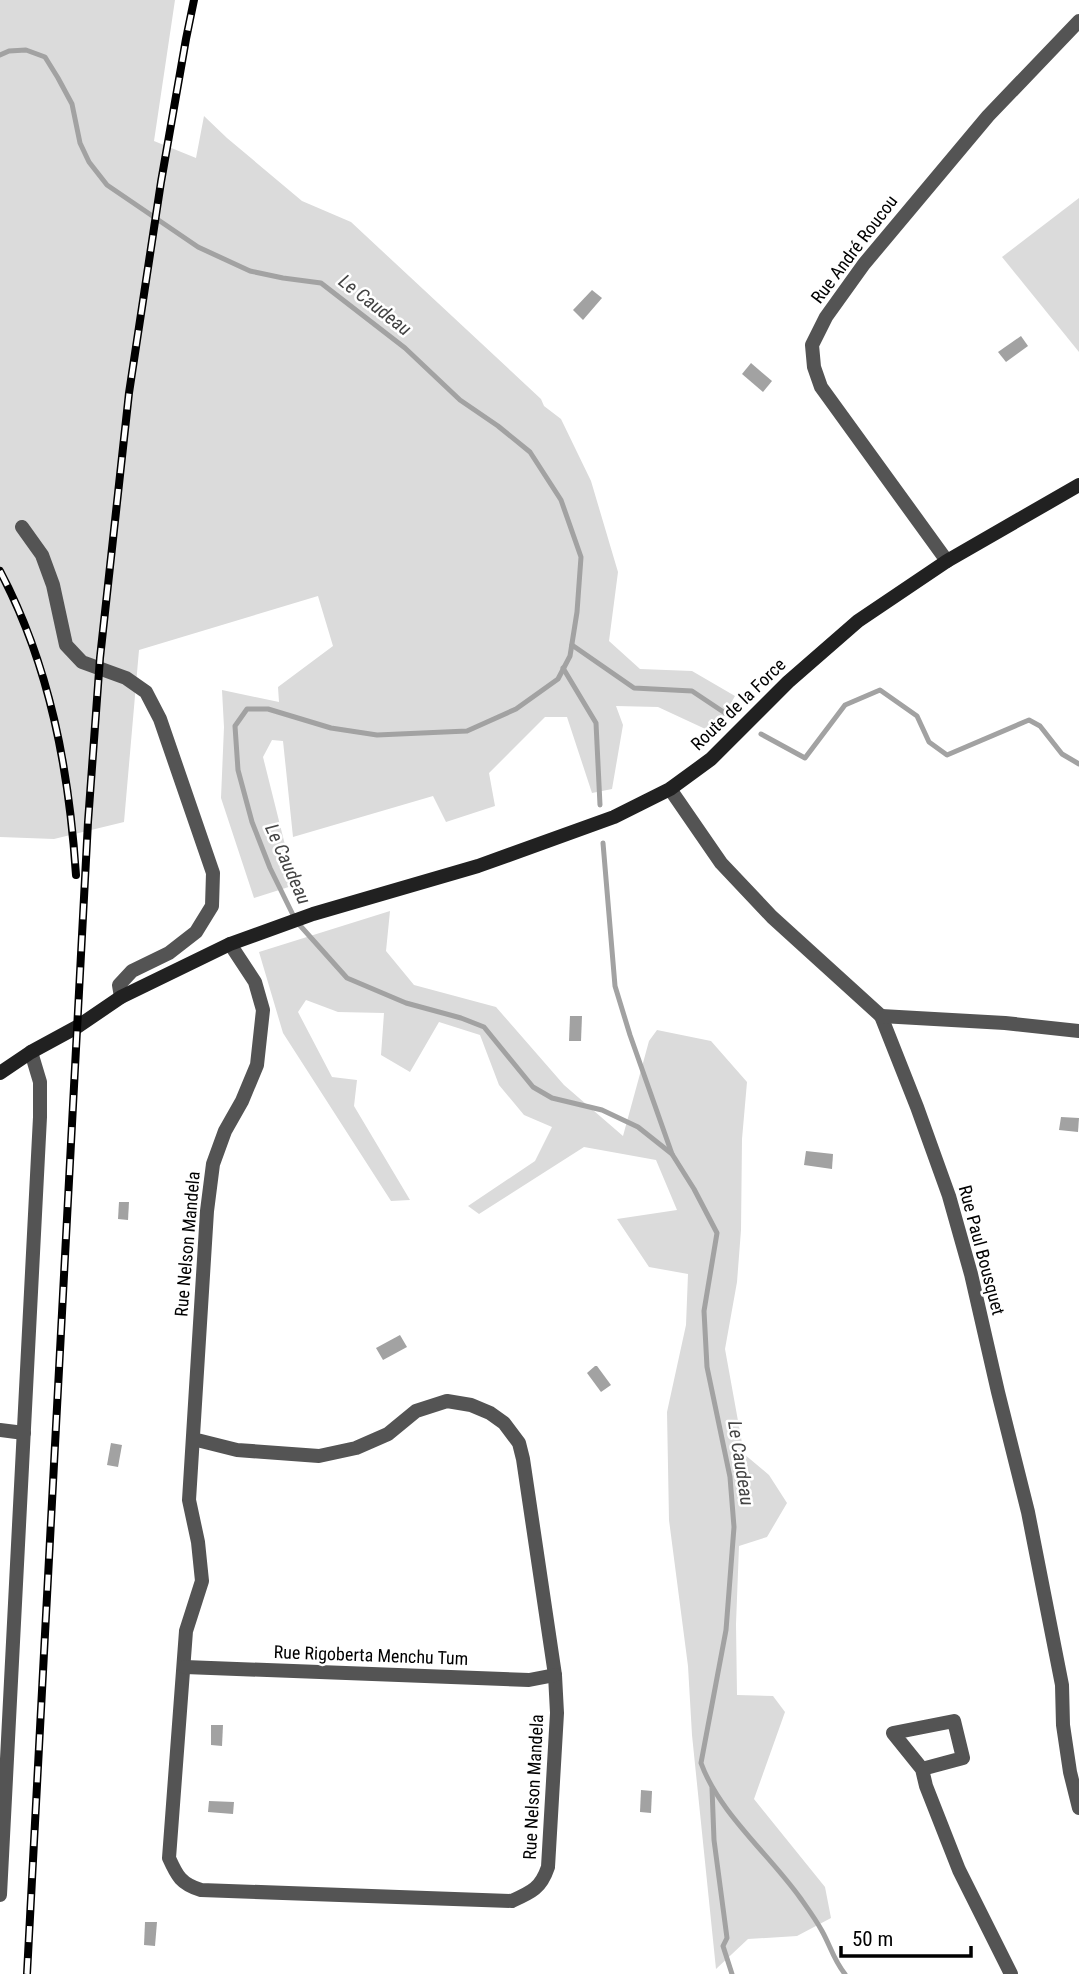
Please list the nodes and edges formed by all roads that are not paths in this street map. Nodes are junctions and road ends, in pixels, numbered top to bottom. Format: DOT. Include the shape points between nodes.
graph roads {
  1 [pos="1079,21"];
  2 [pos="1079,485"];
  3 [pos="22,527"];
  4 [pos="947,561"];
  5 [pos="670,789"];
  6 [pos="230,944"];
  7 [pos="121,997"];
  8 [pos="881,1016"];
  9 [pos="1079,1031"];
  10 [pos="31,1052"];
  11 [pos="0,1073"];
  12 [pos="0,1430"];
  13 [pos="24,1433"];
  14 [pos="193,1439"];
  15 [pos="185,1667"];
  16 [pos="555,1675"];
  17 [pos="4,1724"];
  18 [pos="922,1769"];
  19 [pos="2,1806"];
  20 [pos="1079,1808"];
  21 [pos="0,1895"];
  22 [pos="1011,1974"];
  1 -- 4 [label="street, Rue André Roucou" via="988,116 914,203 864,264 812,345 821,387"];
  2 -- 4 [label="street, Route de la Force"];
  3 -- 7 [label="street" via="42,555 53,584 66,645 82,662 126,678 146,692 160,719 213,873 212,906 195,932 169,953 132,971 119,985"];
  4 -- 5 [label="street, Route de la Force" via="858,621 711,759"];
  5 -- 6 [label="street, Route de la Force" via="614,817 478,866 313,914"];
  5 -- 8 [label="street, Rue Paul Bousquet" via="721,863 772,917"];
  6 -- 7 [label="street, Route de la Force"];
  6 -- 14 [label="street, Rue Nelson Mandela" via="255,982 262,1010 257,1065 213,1164"];
  7 -- 10 [label="street, Route de la Force"];
  8 -- 9 [label="street"];
  8 -- 20 [label="street, Rue Paul Bousquet" via="949,1196 971,1273 1028,1512 1062,1685 1063,1725"];
  10 -- 11 [label="street, Route de la Force"];
  10 -- 13 [label="street" via="40,1082 40,1116"];
  12 -- 13 [label="street"];
  13 -- 17 [label="street"];
  14 -- 15 [label="street, Rue Nelson Mandela" via="188,1500 202,1581 187,1631"];
  14 -- 16 [label="street, Rue Nelson Mandela" via="237,1450 319,1456 356,1448 388,1434 416,1411 447,1401 490,1413 519,1443"];
  15 -- 16 [label="street, Rue Rigoberta Menchu Tum" via="529,1680"];
  15 -- 16 [label="street, Rue Nelson Mandela" via="169,1858 178,1877 189,1886 512,1901 542,1883 548,1867"];
  17 -- 19 [label="street"];
  18 -- 18 [label="street" via="963,1758 954,1721 893,1733"];
  18 -- 22 [label="street" via="960,1870"];
  19 -- 21 [label="street"];
}
